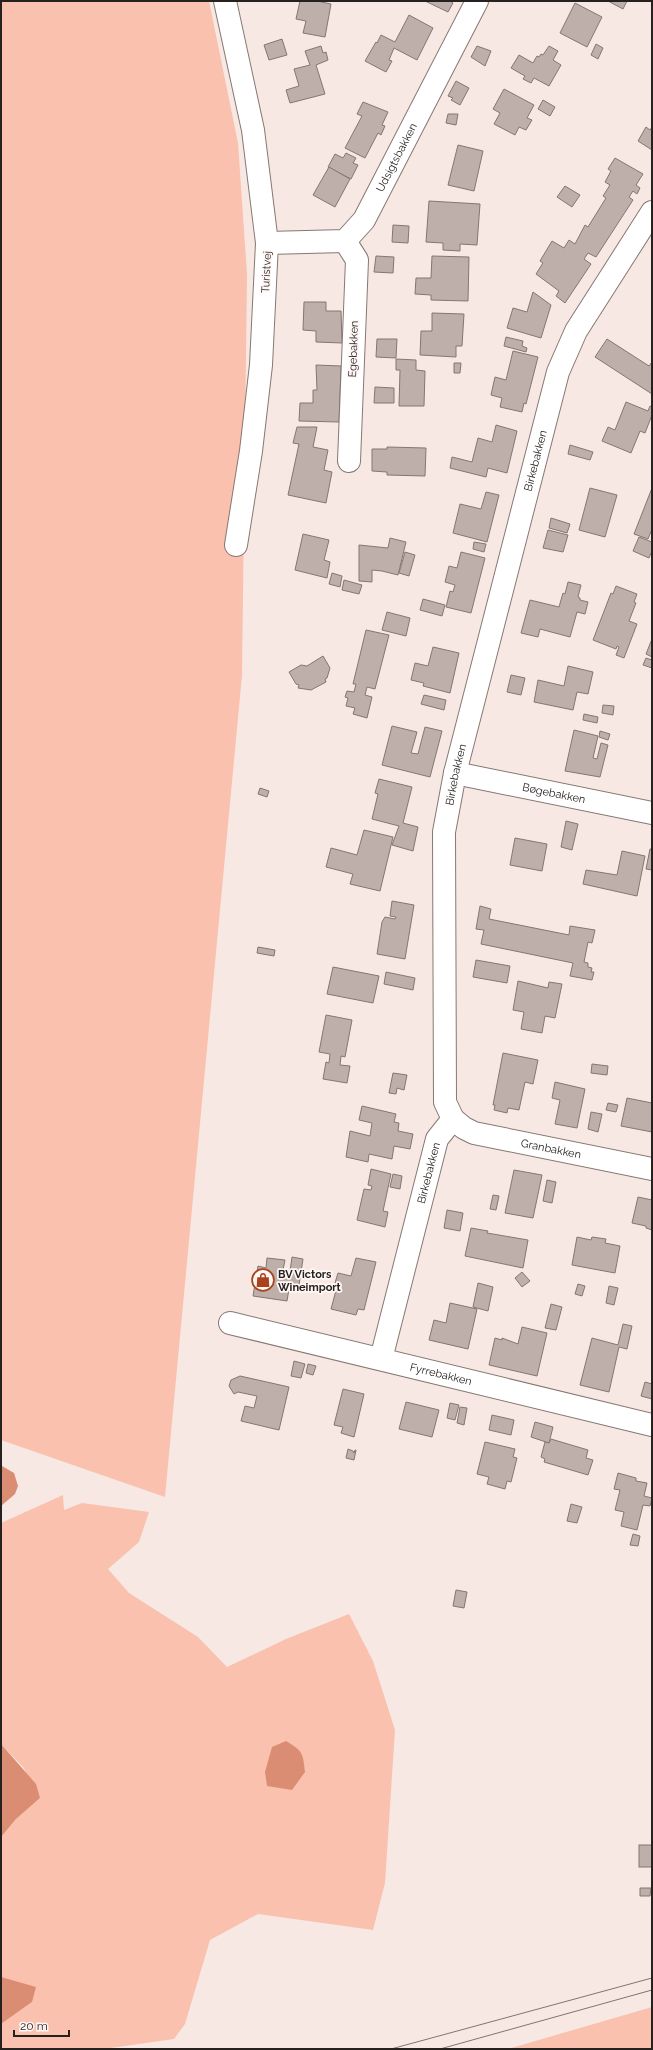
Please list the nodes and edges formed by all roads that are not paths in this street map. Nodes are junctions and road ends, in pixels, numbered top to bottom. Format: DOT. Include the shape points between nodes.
graph roads {
  1 [pos="225,1"];
  2 [pos="477,1"];
  3 [pos="652,212"];
  4 [pos="344,241"];
  5 [pos="267,243"];
  6 [pos="349,461"];
  7 [pos="236,545"];
  8 [pos="455,773"];
  9 [pos="652,813"];
  10 [pos="453,1119"];
  11 [pos="652,1169"];
  12 [pos="230,1323"];
  13 [pos="381,1360"];
  14 [pos="652,1426"];
  1 -- 5 [label="street, Turistvej" via="253,130"];
  2 -- 4 [label="street, Udsigtsbakken" via="364,220"];
  3 -- 8 [label="street, Birkebakken" via="576,331 558,372"];
  4 -- 5 [label="street"];
  4 -- 6 [label="street, Egebakken" via="357,260"];
  5 -- 7 [label="street, Turistvej" via="261,365 252,451"];
  8 -- 9 [label="street, Bøgebakken"];
  8 -- 10 [label="street, Birkebakken" via="444,832 445,1102"];
  10 -- 11 [label="street, Granbakken" via="474,1133"];
  10 -- 13 [label="street, Birkebakken" via="437,1139"];
  12 -- 13 [label="street, Fyrrebakken"];
  13 -- 14 [label="street, Fyrrebakken"];
}
